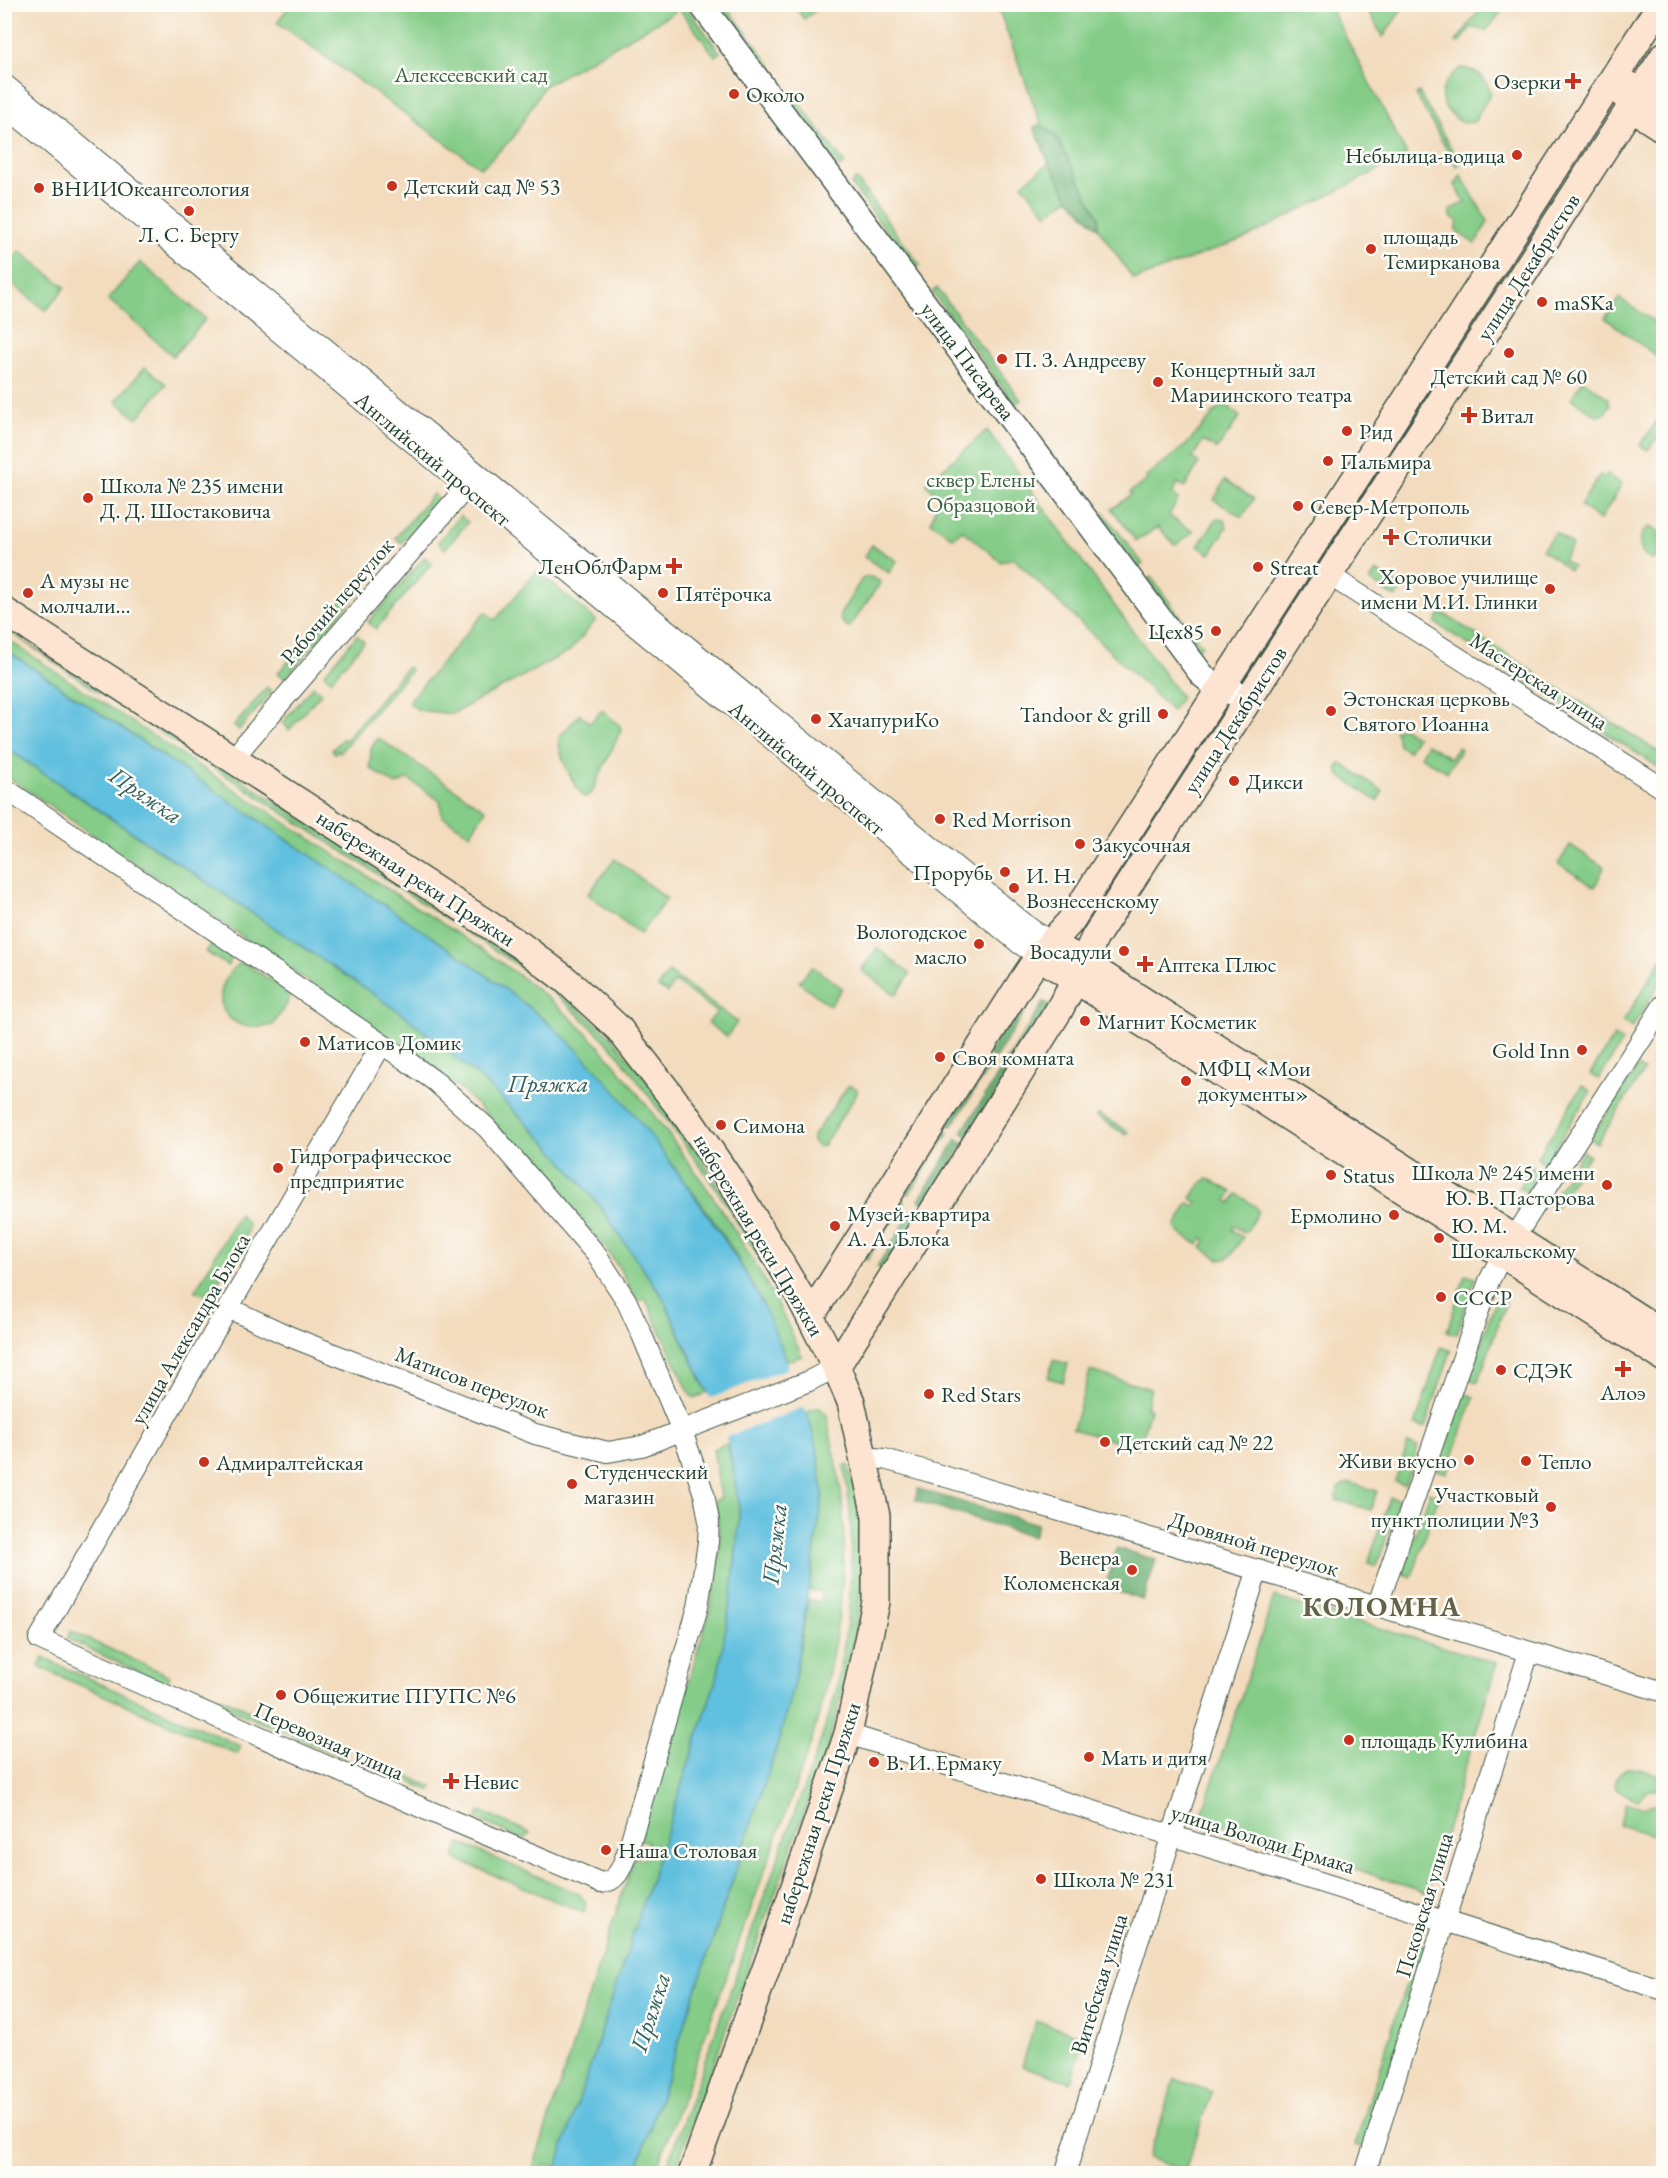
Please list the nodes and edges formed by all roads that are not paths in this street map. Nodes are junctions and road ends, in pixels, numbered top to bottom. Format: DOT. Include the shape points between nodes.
graph roads {
  1 [pos="701,4"];
  2 [pos="1661,4"];
  3 [pos="1664,56"];
  4 [pos="1612,81"];
  5 [pos="4,84"];
  6 [pos="1646,99"];
  7 [pos="4,105"];
  8 [pos="1664,129"];
  9 [pos="472,480"];
  10 [pos="1329,575"];
  11 [pos="4,611"];
  12 [pos="1220,690"];
  13 [pos="1250,696"];
  14 [pos="234,761"];
  15 [pos="4,788"];
  16 [pos="1664,789"];
  17 [pos="1045,949"];
  18 [pos="1079,971"];
  19 [pos="1664,1004"];
  20 [pos="382,1044"];
  21 [pos="1508,1246"];
  22 [pos="228,1308"];
  23 [pos="810,1317"];
  24 [pos="1664,1334"];
  25 [pos="1664,1358"];
  26 [pos="836,1367"];
  27 [pos="682,1431"];
  28 [pos="864,1457"];
  29 [pos="1258,1569"];
  30 [pos="1377,1607"];
  31 [pos="39,1639"];
  32 [pos="1529,1652"];
  33 [pos="1664,1692"];
  34 [pos="848,1734"];
  35 [pos="1172,1835"];
  36 [pos="1444,1921"];
  37 [pos="1664,1990"];
  38 [pos="692,2174"];
  39 [pos="1065,2174"];
  40 [pos="1365,2174"];
  1 -- 12 [label="street, улица Писарева" via="1202,675"];
  2 -- 4 [label="main road, улица Декабристов"];
  3 -- 6 [label="main road, улица Декабристов"];
  4 -- 6 [label="main road"];
  4 -- 12 [label="main road, улица Декабристов"];
  5 -- 9 [label="street, Английский проспект"];
  6 -- 8 [label="main road"];
  6 -- 10 [label="main road, улица Декабристов"];
  7 -- 9 [label="street, Английский проспект"];
  9 -- 14 [label="street, Рабочий переулок"];
  9 -- 17 [label="street, Английский проспект" via="1020,944"];
  10 -- 13 [label="main road, улица Декабристов"];
  10 -- 16 [label="street, Мастерская улица"];
  11 -- 14 [label="main road, набережная реки Пряжки"];
  12 -- 13 [label="street"];
  12 -- 17 [label="main road, улица Декабристов" via="1070,922"];
  13 -- 18 [label="main road, улица Декабристов" via="1095,937"];
  14 -- 23 [label="main road, набережная реки Пряжки" via="520,945 620,1029 716,1158"];
  15 -- 20 [label="street"];
  17 -- 18 [label="main road, Английский проспект"];
  17 -- 23 [label="main road, улица Декабристов"];
  18 -- 21 [label="main road, Английский проспект"];
  18 -- 26 [label="main road, улица Декабристов"];
  19 -- 21 [label="street"];
  20 -- 22 [label="street, улица Александра Блока"];
  20 -- 27 [label="street" via="436,1082 487,1128 596,1254 626,1300"];
  21 -- 24 [label="main road, Английский проспект"];
  21 -- 25 [label="main road, Английский проспект"];
  21 -- 30 [label="street" via="1489,1281"];
  22 -- 27 [label="street, Матисов переулок" via="535,1434 608,1452 642,1446"];
  22 -- 31 [label="street, улица Александра Блока"];
  23 -- 26 [label="main road, набережная реки Пряжки"];
  26 -- 27 [label="street, Матисов переулок"];
  26 -- 28 [label="main road, набережная реки Пряжки" via="851,1402"];
  27 -- 31 [label="street, Перевозная улица" via="709,1521 698,1607 622,1868 610,1882 601,1883 417,1806"];
  28 -- 29 [label="street, Дровяной переулок" via="907,1465"];
  28 -- 34 [label="main road, набережная реки Пряжки" via="876,1516 876,1602"];
  29 -- 30 [label="street, Дровяной переулок"];
  29 -- 35 [label="street, Витебская улица"];
  30 -- 32 [label="street, Дровяной переулок"];
  32 -- 33 [label="street, Дровяной переулок"];
  32 -- 36 [label="street, Псковская улица"];
  34 -- 35 [label="street, улица Володи Ермака"];
  34 -- 38 [label="main road, набережная реки Пряжки"];
  35 -- 36 [label="street, улица Володи Ермака"];
  35 -- 39 [label="street, Витебская улица"];
  36 -- 37 [label="street, улица Володи Ермака"];
  36 -- 40 [label="street, Псковская улица"];
}
